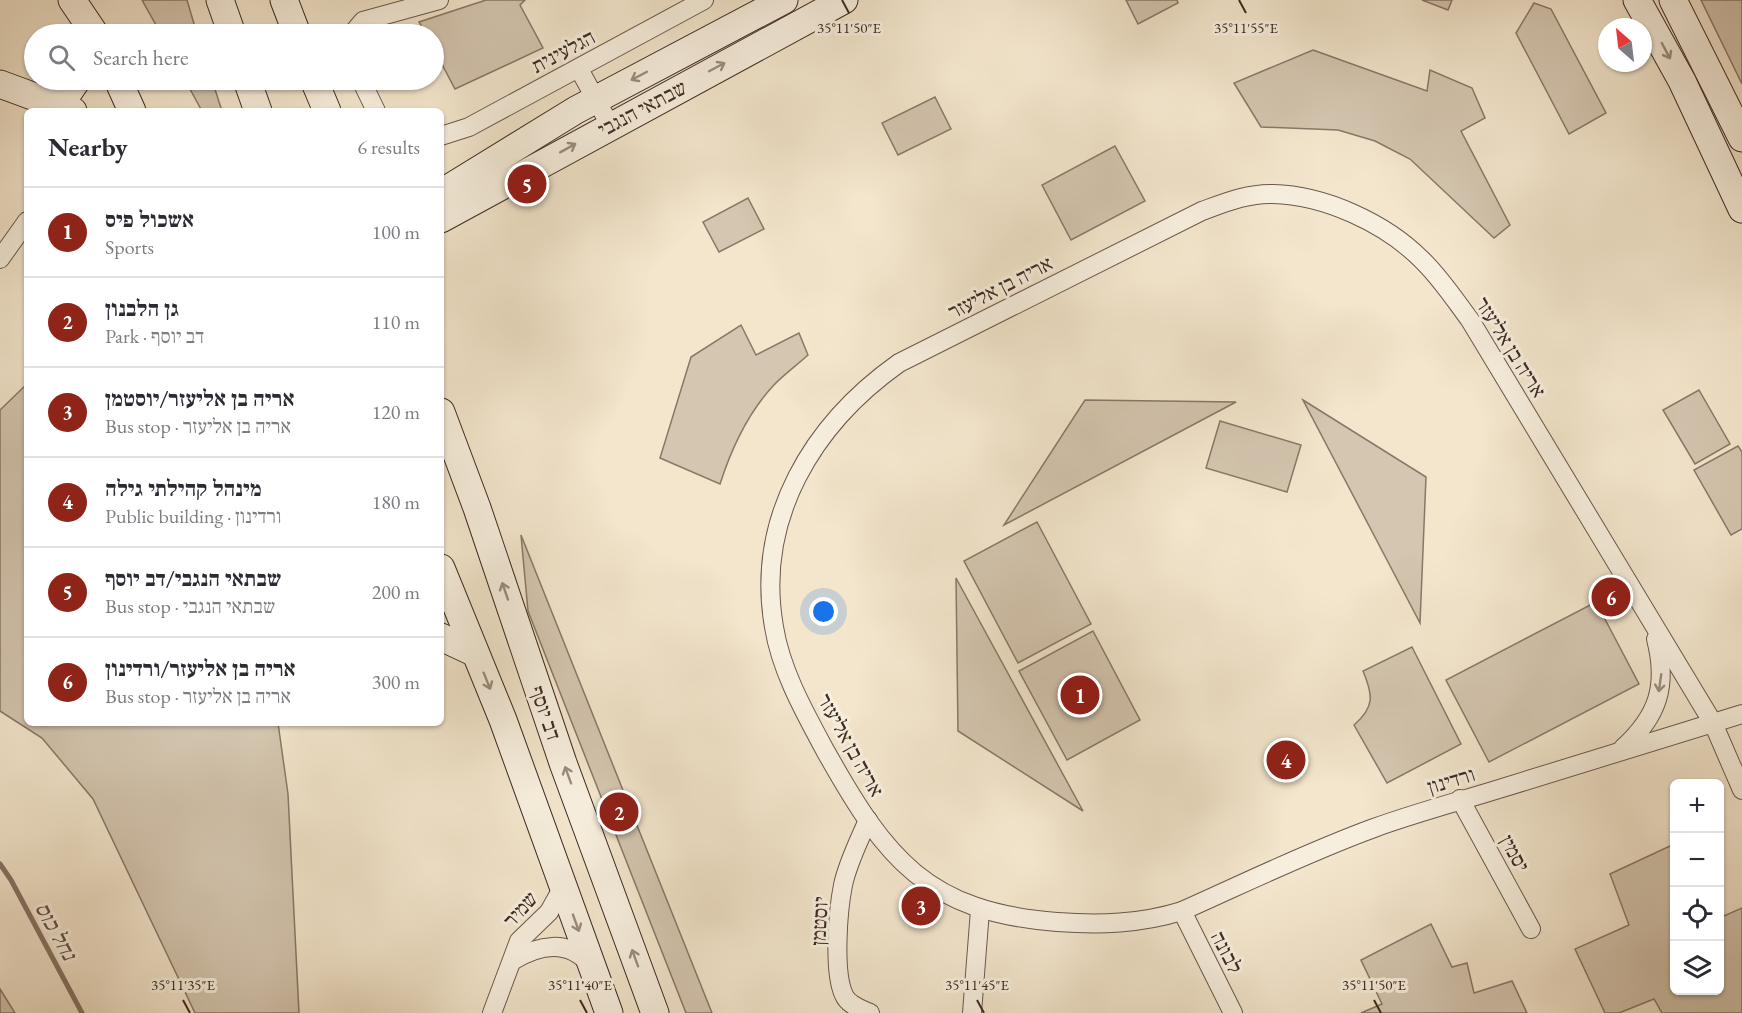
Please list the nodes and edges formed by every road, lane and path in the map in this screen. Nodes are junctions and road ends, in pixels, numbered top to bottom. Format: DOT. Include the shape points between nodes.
graph roads {
  1 [pos="72,0"];
  2 [pos="220,0"];
  3 [pos="284,0"];
  4 [pos="439,0"];
  5 [pos="704,0"];
  6 [pos="784,0"];
  7 [pos="844,0"];
  8 [pos="1637,0"];
  9 [pos="1673,0"];
  10 [pos="88,24"];
  11 [pos="228,24"];
  12 [pos="293,24"];
  13 [pos="360,24"];
  14 [pos="579,69"];
  15 [pos="0,84"];
  16 [pos="73,90"];
  17 [pos="123,90"];
  18 [pos="251,90"];
  19 [pos="318,90"];
  20 [pos="366,90"];
  21 [pos="596,99"];
  22 [pos="66,108"];
  23 [pos="131,108"];
  24 [pos="257,108"];
  25 [pos="326,108"];
  26 [pos="375,108"];
  27 [pos="610,125"];
  28 [pos="444,135"];
  29 [pos="1742,138"];
  30 [pos="475,173"];
  31 [pos="444,185"];
  32 [pos="1742,209"];
  33 [pos="444,210"];
  34 [pos="444,211"];
  35 [pos="24,225"];
  36 [pos="0,259"];
  37 [pos="444,421"];
  38 [pos="444,575"];
  39 [pos="1653,626"];
  40 [pos="444,638"];
  41 [pos="476,653"];
  42 [pos="1742,714"];
  43 [pos="1713,723"];
  44 [pos="1620,750"];
  45 [pos="1742,790"];
  46 [pos="1460,799"];
  47 [pos="868,820"];
  48 [pos="563,887"];
  49 [pos="980,910"];
  50 [pos="1182,911"];
  51 [pos="1531,929"];
  52 [pos="512,961"];
  53 [pos="593,969"];
  54 [pos="492,1013"];
  55 [pos="609,1013"];
  56 [pos="656,1013"];
  57 [pos="870,1013"];
  58 [pos="972,1013"];
  59 [pos="1233,1013"];
  1 -- 10 [label="street"];
  2 -- 11 [label="street"];
  3 -- 12 [label="street"];
  4 -- 13 [label="street"];
  5 -- 14 [label="street, הגלעינית"];
  6 -- 21 [label="street, שבתאי הנגבי, one-way"];
  27 -- 7 [label="street, שבתאי הנגבי, one-way"];
  8 -- 32 [label="street, one-way" via="1682,81"];
  9 -- 29 [label="street"];
  14 -- 21 [label="street"];
  14 -- 28 [label="street, הגלעינית" via="469,127"];
  15 -- 22 [label="street"];
  16 -- 22 [label="street"];
  17 -- 23 [label="street"];
  18 -- 24 [label="street"];
  19 -- 25 [label="street"];
  20 -- 26 [label="street"];
  21 -- 27 [label="street"];
  21 -- 30 [label="street, שבתאי הנגבי"];
  34 -- 27 [label="street, שבתאי הנגבי, one-way"];
  30 -- 31 [label="street"];
  30 -- 33 [label="street, שבתאי הנגבי"];
  35 -- 36 [label="street"];
  56 -- 37 [label="street, דב יוסף, one-way" via="563,763"];
  38 -- 41 [label="street, דב יוסף"];
  39 -- 43 [label="street, אריה בן אליעזר"];
  39 -- 44 [label="street, one-way" via="1661,658 1659,694 1641,732"];
  39 -- 47 [label="street, אריה בן אליעזר" via="1470,320 1424,261 1402,241 1374,225 1315,201 1271,194 1232,201 1168,227 899,363 855,397 832,421 808,456 777,528 770,595 774,628 782,661 813,727"];
  40 -- 41 [label="street"];
  41 -- 48 [label="street, דב יוסף, one-way"];
  42 -- 43 [label="street, ורדינון"];
  43 -- 44 [label="street, ורדינון"];
  43 -- 45 [label="street, אריה בן אליעזר"];
  44 -- 46 [label="street, ורדינון"];
  46 -- 50 [label="street, ורדינון" via="1373,828"];
  46 -- 51 [label="street, יסמין"];
  47 -- 49 [label="street, אריה בן אליעזר" via="896,858 925,883"];
  47 -- 57 [label="street, יוסטמן" via="843,885 839,970 844,997"];
  48 -- 52 [label="street, שמיר" via="549,912 519,941"];
  48 -- 53 [label="street, דב יוסף, one-way"];
  49 -- 50 [label="street, אריה בן אליעזר" via="1022,920 1088,924 1153,921"];
  49 -- 58 [label="street"];
  50 -- 59 [label="street, לבונה"];
  52 -- 53 [label="street, שמיר" via="531,950 556,946 574,951"];
  52 -- 54 [label="street, שמיר"];
  53 -- 55 [label="street, דב יוסף"];
}
